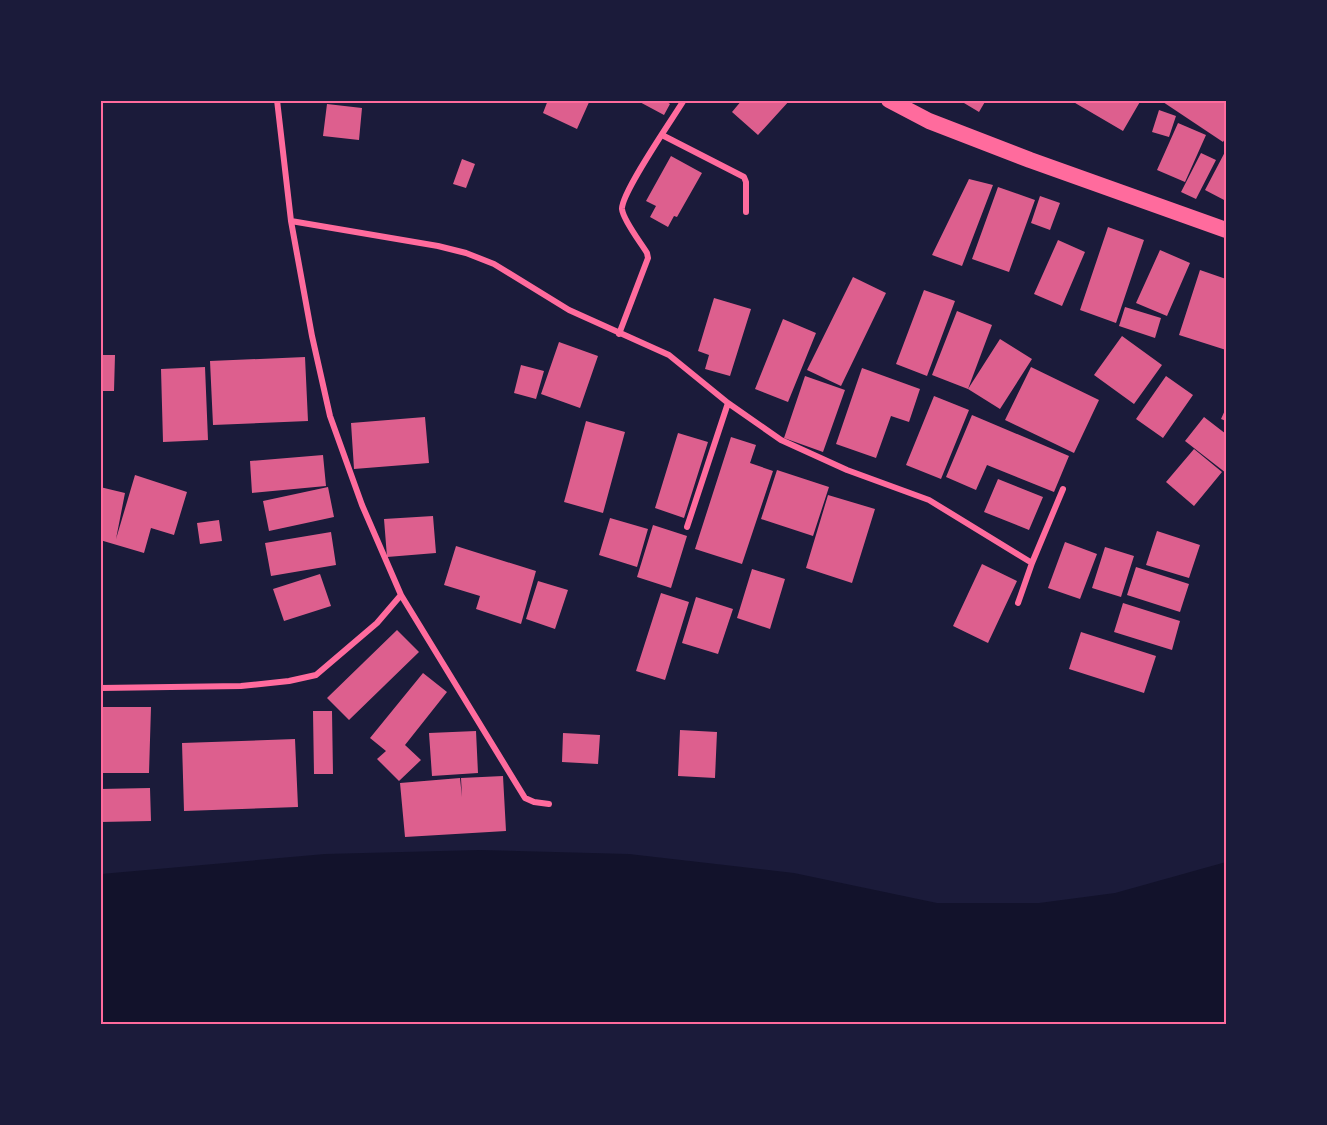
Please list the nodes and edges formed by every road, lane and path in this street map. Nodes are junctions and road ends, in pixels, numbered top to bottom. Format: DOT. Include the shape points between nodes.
graph roads {
  1 [pos="277,100"];
  2 [pos="684,100"];
  3 [pos="888,100"];
  4 [pos="662,135"];
  5 [pos="747,212"];
  6 [pos="291,221"];
  7 [pos="1227,230"];
  8 [pos="619,334"];
  9 [pos="728,403"];
  10 [pos="1063,489"];
  11 [pos="687,527"];
  12 [pos="1032,563"];
  13 [pos="401,595"];
  14 [pos="1018,603"];
  15 [pos="100,688"];
  16 [pos="549,804"];
  1 -- 6 [label="street"];
  2 -- 4 [label="street"];
  3 -- 7 [label="highway" via="938,125"];
  4 -- 5 [label="street" via="744,178"];
  4 -- 8 [label="street" via="622,203 623,213 648,258"];
  6 -- 8 [label="street" via="438,246 480,258 568,310"];
  6 -- 13 [label="street" via="330,416 362,506"];
  8 -- 9 [label="street" via="669,355"];
  9 -- 11 [label="street"];
  9 -- 12 [label="street" via="781,440 847,470 929,500"];
  10 -- 12 [label="street"];
  12 -- 14 [label="street"];
  13 -- 15 [label="street" via="377,623 316,675 241,686"];
  13 -- 16 [label="street" via="525,798"];
}
